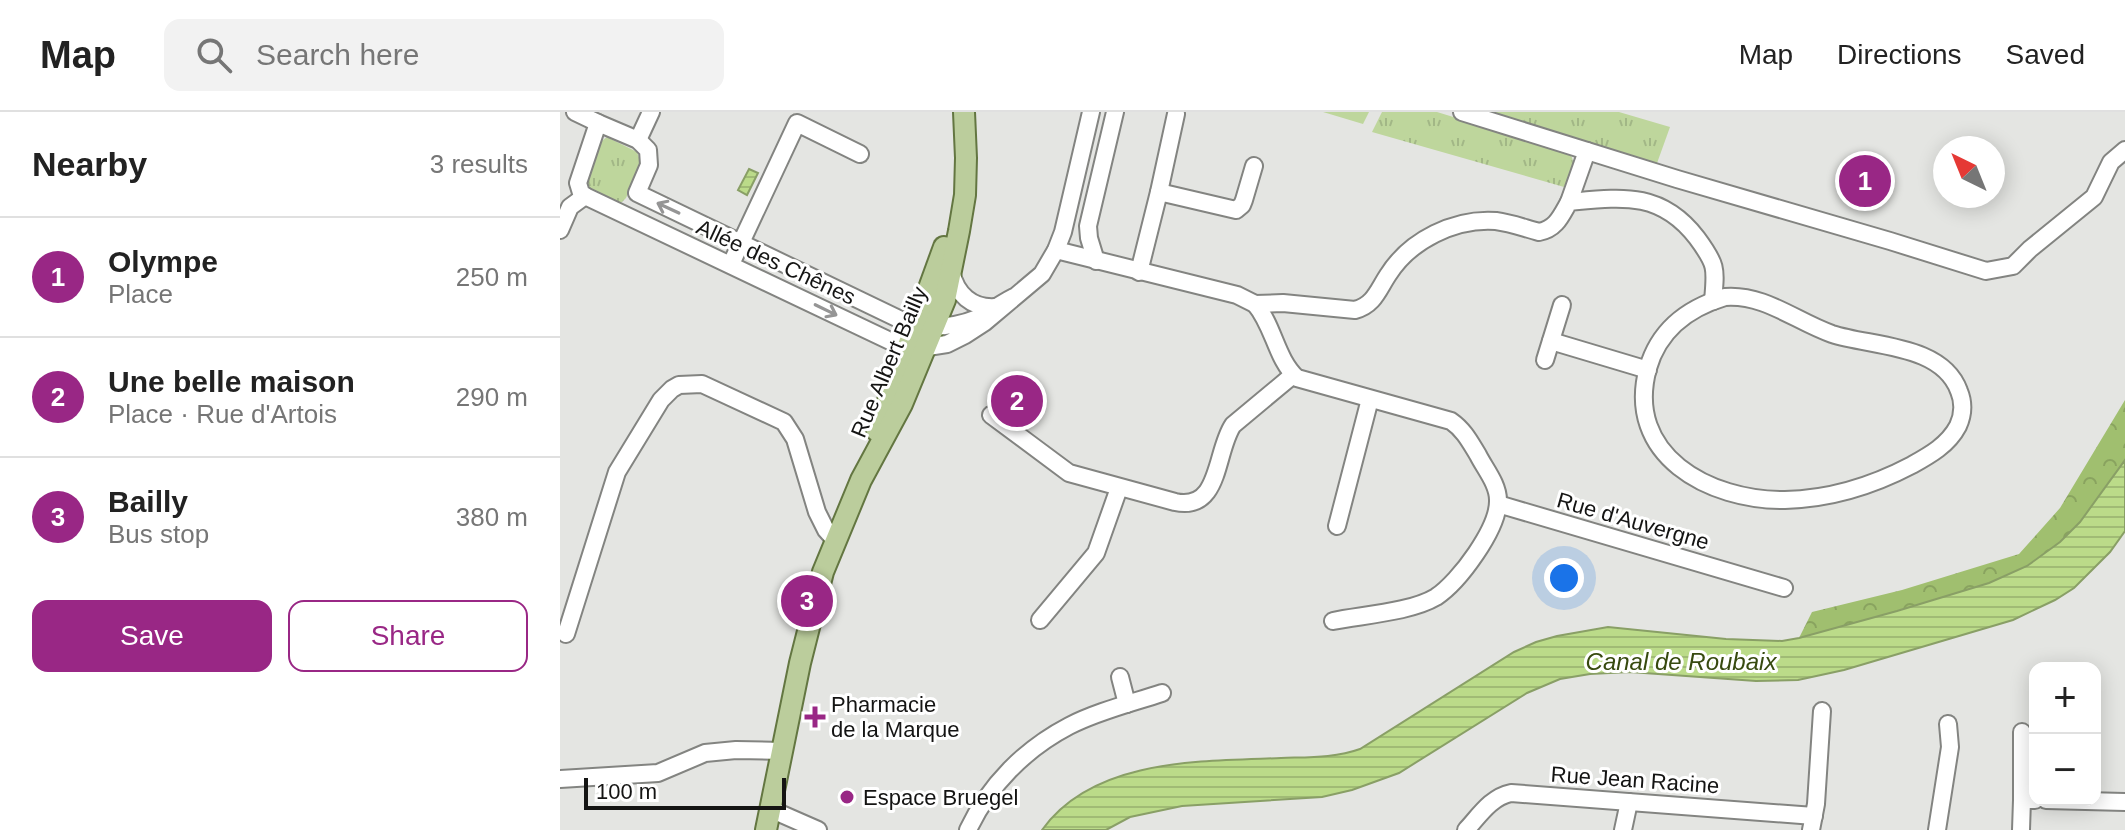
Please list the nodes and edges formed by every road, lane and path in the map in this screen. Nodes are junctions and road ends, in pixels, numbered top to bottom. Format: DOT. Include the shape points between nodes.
graph roads {
  1 [pos="575,112"];
  2 [pos="651,112"];
  3 [pos="1091,112"];
  4 [pos="1115,112"];
  5 [pos="1462,112"];
  6 [pos="1176,114"];
  7 [pos="964,115"];
  8 [pos="800,118"];
  9 [pos="598,123"];
  10 [pos="638,140"];
  11 [pos="2125,150"];
  12 [pos="1587,151"];
  13 [pos="860,154"];
  14 [pos="1254,166"];
  15 [pos="1159,192"];
  16 [pos="637,193"];
  17 [pos="585,196"];
  18 [pos="1569,202"];
  19 [pos="626,216"];
  20 [pos="560,230"];
  21 [pos="741,243"];
  22 [pos="1056,250"];
  23 [pos="1096,261"];
  24 [pos="731,264"];
  25 [pos="951,271"];
  26 [pos="1139,272"];
  27 [pos="1014,297"];
  28 [pos="1713,301"];
  29 [pos="1255,304"];
  30 [pos="1562,305"];
  31 [pos="997,306"];
  32 [pos="925,326"];
  33 [pos="1551,341"];
  34 [pos="916,348"];
  35 [pos="1545,360"];
  36 [pos="1648,370"];
  37 [pos="1293,375"];
  38 [pos="1370,399"];
  39 [pos="991,415"];
  40 [pos="1119,488"];
  41 [pos="1498,504"];
  42 [pos="1337,526"];
  43 [pos="835,540"];
  44 [pos="1784,588"];
  45 [pos="1040,620"];
  46 [pos="1333,621"];
  47 [pos="566,634"];
  48 [pos="1120,677"];
  49 [pos="1162,693"];
  50 [pos="1127,704"];
  51 [pos="1822,711"];
  52 [pos="1948,724"];
  53 [pos="2022,732"];
  54 [pos="782,751"];
  55 [pos="560,779"];
  56 [pos="2028,800"];
  57 [pos="2101,801"];
  58 [pos="1629,802"];
  59 [pos="2125,802"];
  60 [pos="770,809"];
  61 [pos="1813,823"];
  62 [pos="766,830"];
  63 [pos="818,830"];
  64 [pos="968,830"];
  65 [pos="1466,830"];
  66 [pos="1623,830"];
  67 [pos="1937,830"];
  68 [pos="2021,830"];
  1 -- 9 [label="street"];
  2 -- 10 [label="street"];
  3 -- 22 [label="street"];
  4 -- 23 [label="street" via="1088,226"];
  5 -- 12 [label="street"];
  6 -- 15 [label="street"];
  7 -- 25 [label="main road, Rue Albert Bailly" via="966,181"];
  7 -- 32 [label="main road, Rue Albert Bailly" via="955,194"];
  8 -- 13 [label="street"];
  8 -- 21 [label="street"];
  9 -- 10 [label="street"];
  9 -- 17 [label="street" via="578,183"];
  10 -- 16 [label="street" via="650,159"];
  11 -- 12 [label="street" via="2111,162 2094,197 2013,266 1986,271"];
  12 -- 18 [label="street"];
  14 -- 15 [label="street" via="1236,210"];
  15 -- 26 [label="street"];
  16 -- 19 [label="street"];
  21 -- 16 [label="street, Allée des Chênes, one-way"];
  17 -- 19 [label="street, Allée des Chênes"];
  17 -- 20 [label="street" via="570,207"];
  18 -- 28 [label="street" via="1630,198 1671,212 1713,260"];
  18 -- 29 [label="street" via="1559,220 1544,231 1486,221 1441,231 1408,252 1361,308"];
  19 -- 24 [label="street, Allée des Chênes"];
  21 -- 24 [label="street"];
  21 -- 32 [label="street, Allée des Chênes"];
  22 -- 23 [label="street"];
  22 -- 27 [label="street" via="1042,274"];
  23 -- 26 [label="street"];
  24 -- 34 [label="street, Allée des Chênes, one-way"];
  25 -- 31 [label="street" via="965,298 980,306"];
  25 -- 32 [label="main road, Rue Albert Bailly" via="945,300"];
  26 -- 29 [label="street" via="1243,296"];
  27 -- 31 [label="street"];
  27 -- 34 [label="street" via="965,335 947,344"];
  28 -- 36 [label="street" via="1670,328"];
  28 -- 36 [label="street" via="1756,300 1833,334 1928,359 1946,371 1958,389 1959,425 1933,452 1875,482 1798,499 1743,496 1690,475 1660,448 1644,413"];
  29 -- 37 [label="street"];
  30 -- 33 [label="street"];
  31 -- 32 [label="street" via="956,324"];
  32 -- 34 [label="main road, Rue Albert Bailly"];
  33 -- 35 [label="street"];
  33 -- 36 [label="street"];
  34 -- 43 [label="main road, Rue Albert Bailly" via="898,413"];
  37 -- 38 [label="street"];
  37 -- 40 [label="street" via="1233,425 1213,481 1196,501 1184,504"];
  38 -- 41 [label="street" via="1457,425 1495,486"];
  38 -- 42 [label="street"];
  39 -- 40 [label="street" via="1062,469"];
  40 -- 45 [label="street" via="1096,553"];
  41 -- 44 [label="street, Rue d'Auvergne" via="1753,586"];
  41 -- 46 [label="street" via="1468,565 1445,590 1416,606"];
  43 -- 47 [label="street" via="817,512 795,439 784,422 702,384 679,385 661,400 617,472"];
  43 -- 54 [label="main road, Rue Albert Bailly" via="811,617"];
  48 -- 50 [label="street"];
  49 -- 50 [label="street"];
  50 -- 64 [label="street" via="1069,726 1034,748 996,784"];
  51 -- 61 [label="street"];
  52 -- 67 [label="street" via="1950,747"];
  53 -- 56 [label="street"];
  54 -- 55 [label="street" via="705,753 658,773"];
  54 -- 60 [label="main road, Rue Albert Bailly"];
  56 -- 68 [label="street"];
  57 -- 59 [label="street"];
  58 -- 61 [label="street, Rue Jean Racine"];
  58 -- 65 [label="street, Rue Jean Racine" via="1507,794"];
  58 -- 66 [label="street"];
  60 -- 62 [label="main road, Rue Albert Bailly"];
  60 -- 63 [label="street"];
}
